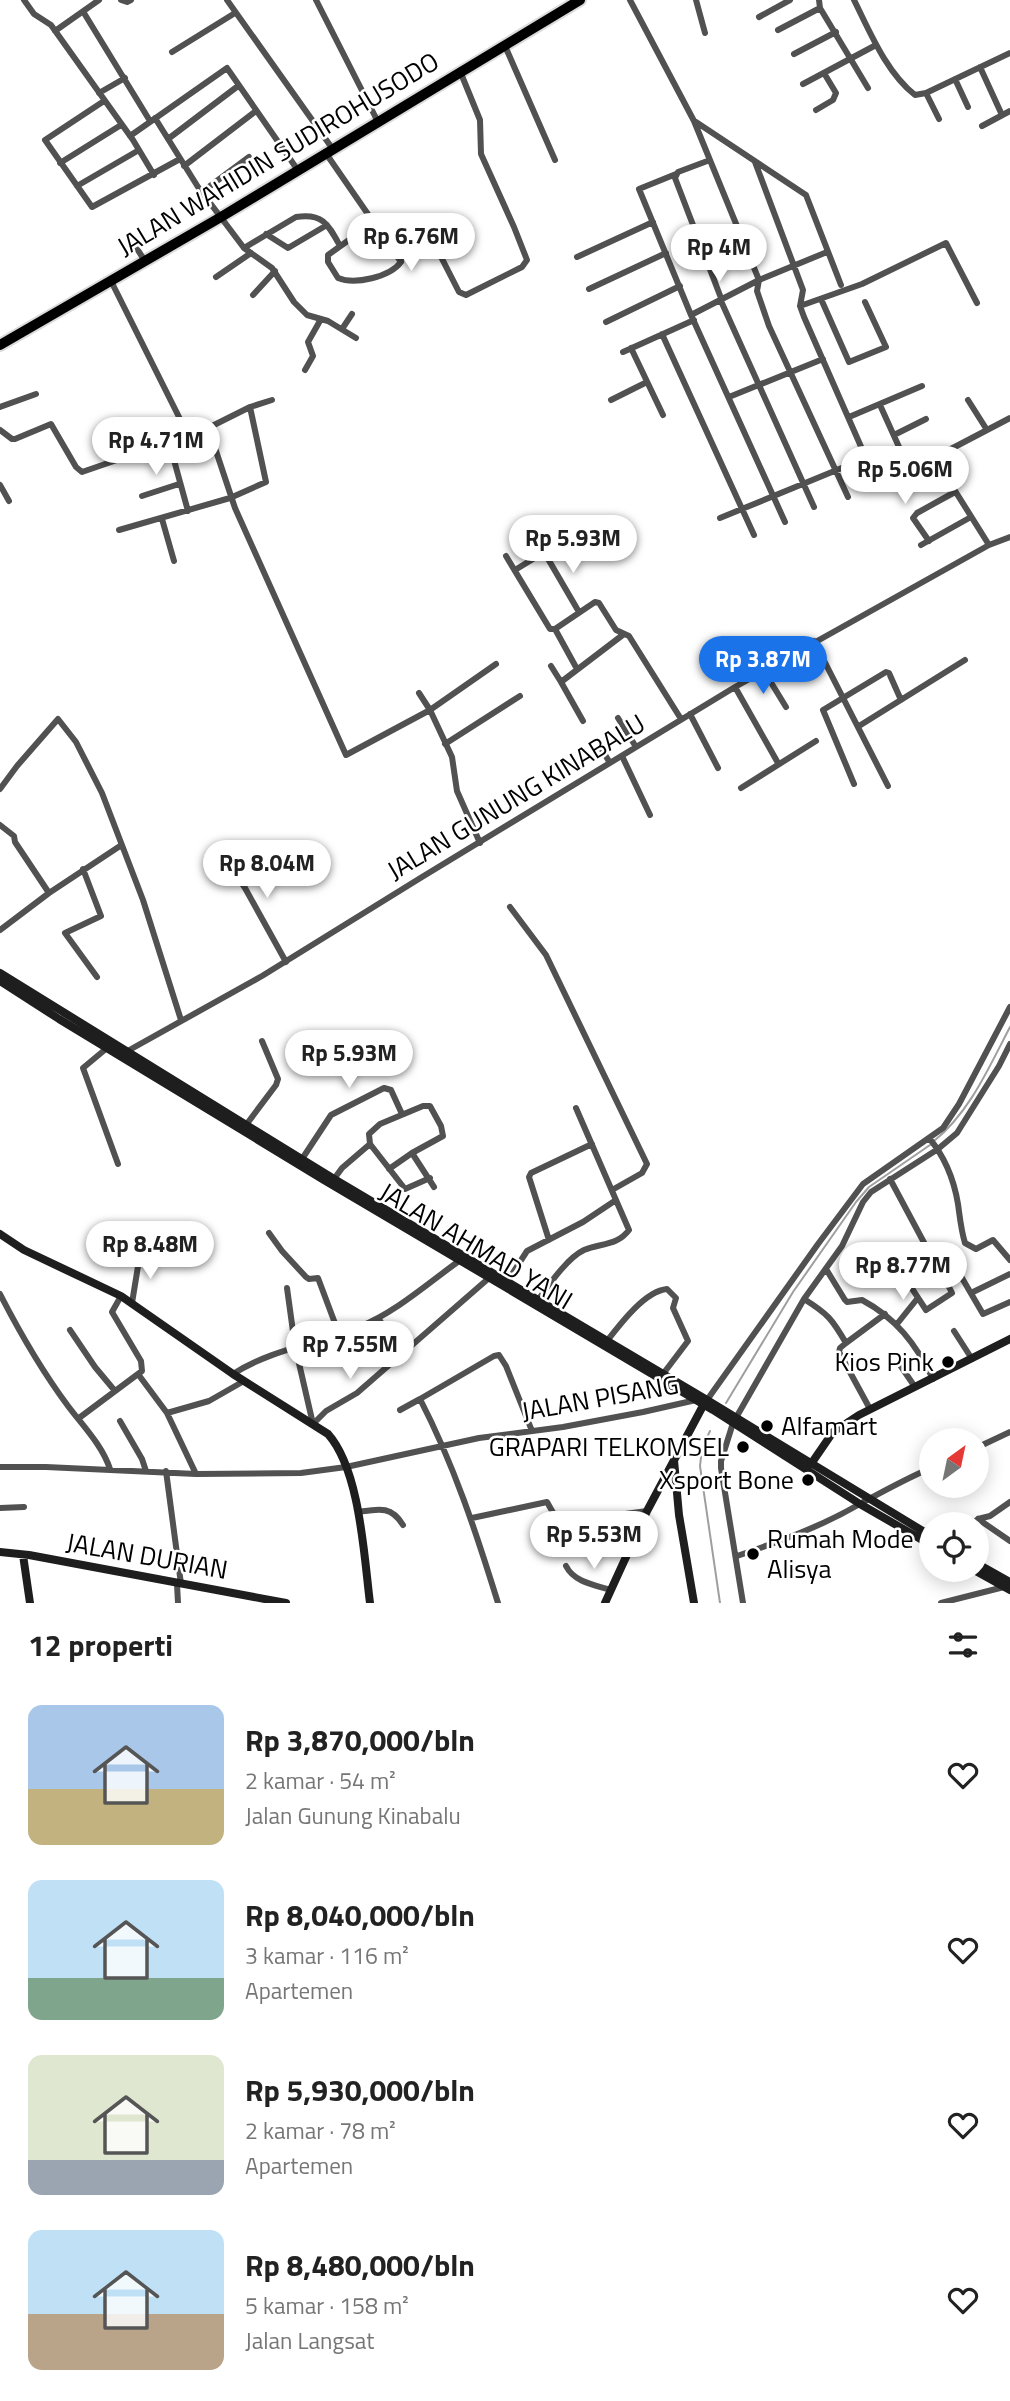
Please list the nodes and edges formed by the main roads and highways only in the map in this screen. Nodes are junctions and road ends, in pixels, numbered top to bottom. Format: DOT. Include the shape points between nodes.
graph roads {
  1 [pos="580,0"];
  2 [pos="0,345"];
  3 [pos="0,973"];
  4 [pos="0,981"];
  5 [pos="123,1053"];
  6 [pos="328,1178"];
  7 [pos="407,1227"];
  8 [pos="0,1234"];
  9 [pos="1010,1339"];
  10 [pos="707,1404"];
  11 [pos="731,1418"];
  12 [pos="674,1460"];
  13 [pos="811,1464"];
  14 [pos="919,1529"];
  15 [pos="919,1538"];
  16 [pos="0,1552"];
  17 [pos="23,1555"];
  18 [pos="989,1573"];
  19 [pos="989,1578"];
  20 [pos="1008,1587"];
  21 [pos="256,1600"];
  22 [pos="30,1603"];
  23 [pos="286,1603"];
  24 [pos="370,1603"];
  25 [pos="605,1603"];
  26 [pos="694,1603"];
  1 -- 2 [label="highway, JALAN WAHIDIN SUDIROHUSODO"];
  3 -- 5 [label="main road"];
  4 -- 5 [label="main road, JALAN AHMAD YANI" via="107,1048"];
  5 -- 6 [label="main road, JALAN AHMAD YANI"];
  5 -- 6 [label="main road"];
  6 -- 7 [label="main road, JALAN AHMAD YANI"];
  7 -- 10 [label="main road, JALAN AHMAD YANI"];
  7 -- 10 [label="main road" via="538,1300"];
  8 -- 24 [label="main road" via="121,1296 335,1441 352,1482"];
  9 -- 13 [label="main road" via="833,1432"];
  10 -- 11 [label="main road, JALAN AHMAD YANI"];
  10 -- 12 [label="main road"];
  11 -- 13 [label="main road"];
  11 -- 15 [label="main road, JALAN AHMAD YANI"];
  12 -- 25 [label="main road"];
  12 -- 26 [label="main road"];
  13 -- 14 [label="main road"];
  16 -- 17 [label="main road, JALAN DURIAN"];
  17 -- 21 [label="main road, JALAN DURIAN"];
  17 -- 22 [label="main road"];
  18 -- 20 [label="main road"];
  19 -- 20 [label="main road"];
  21 -- 23 [label="main road, JALAN DURIAN"];
}
